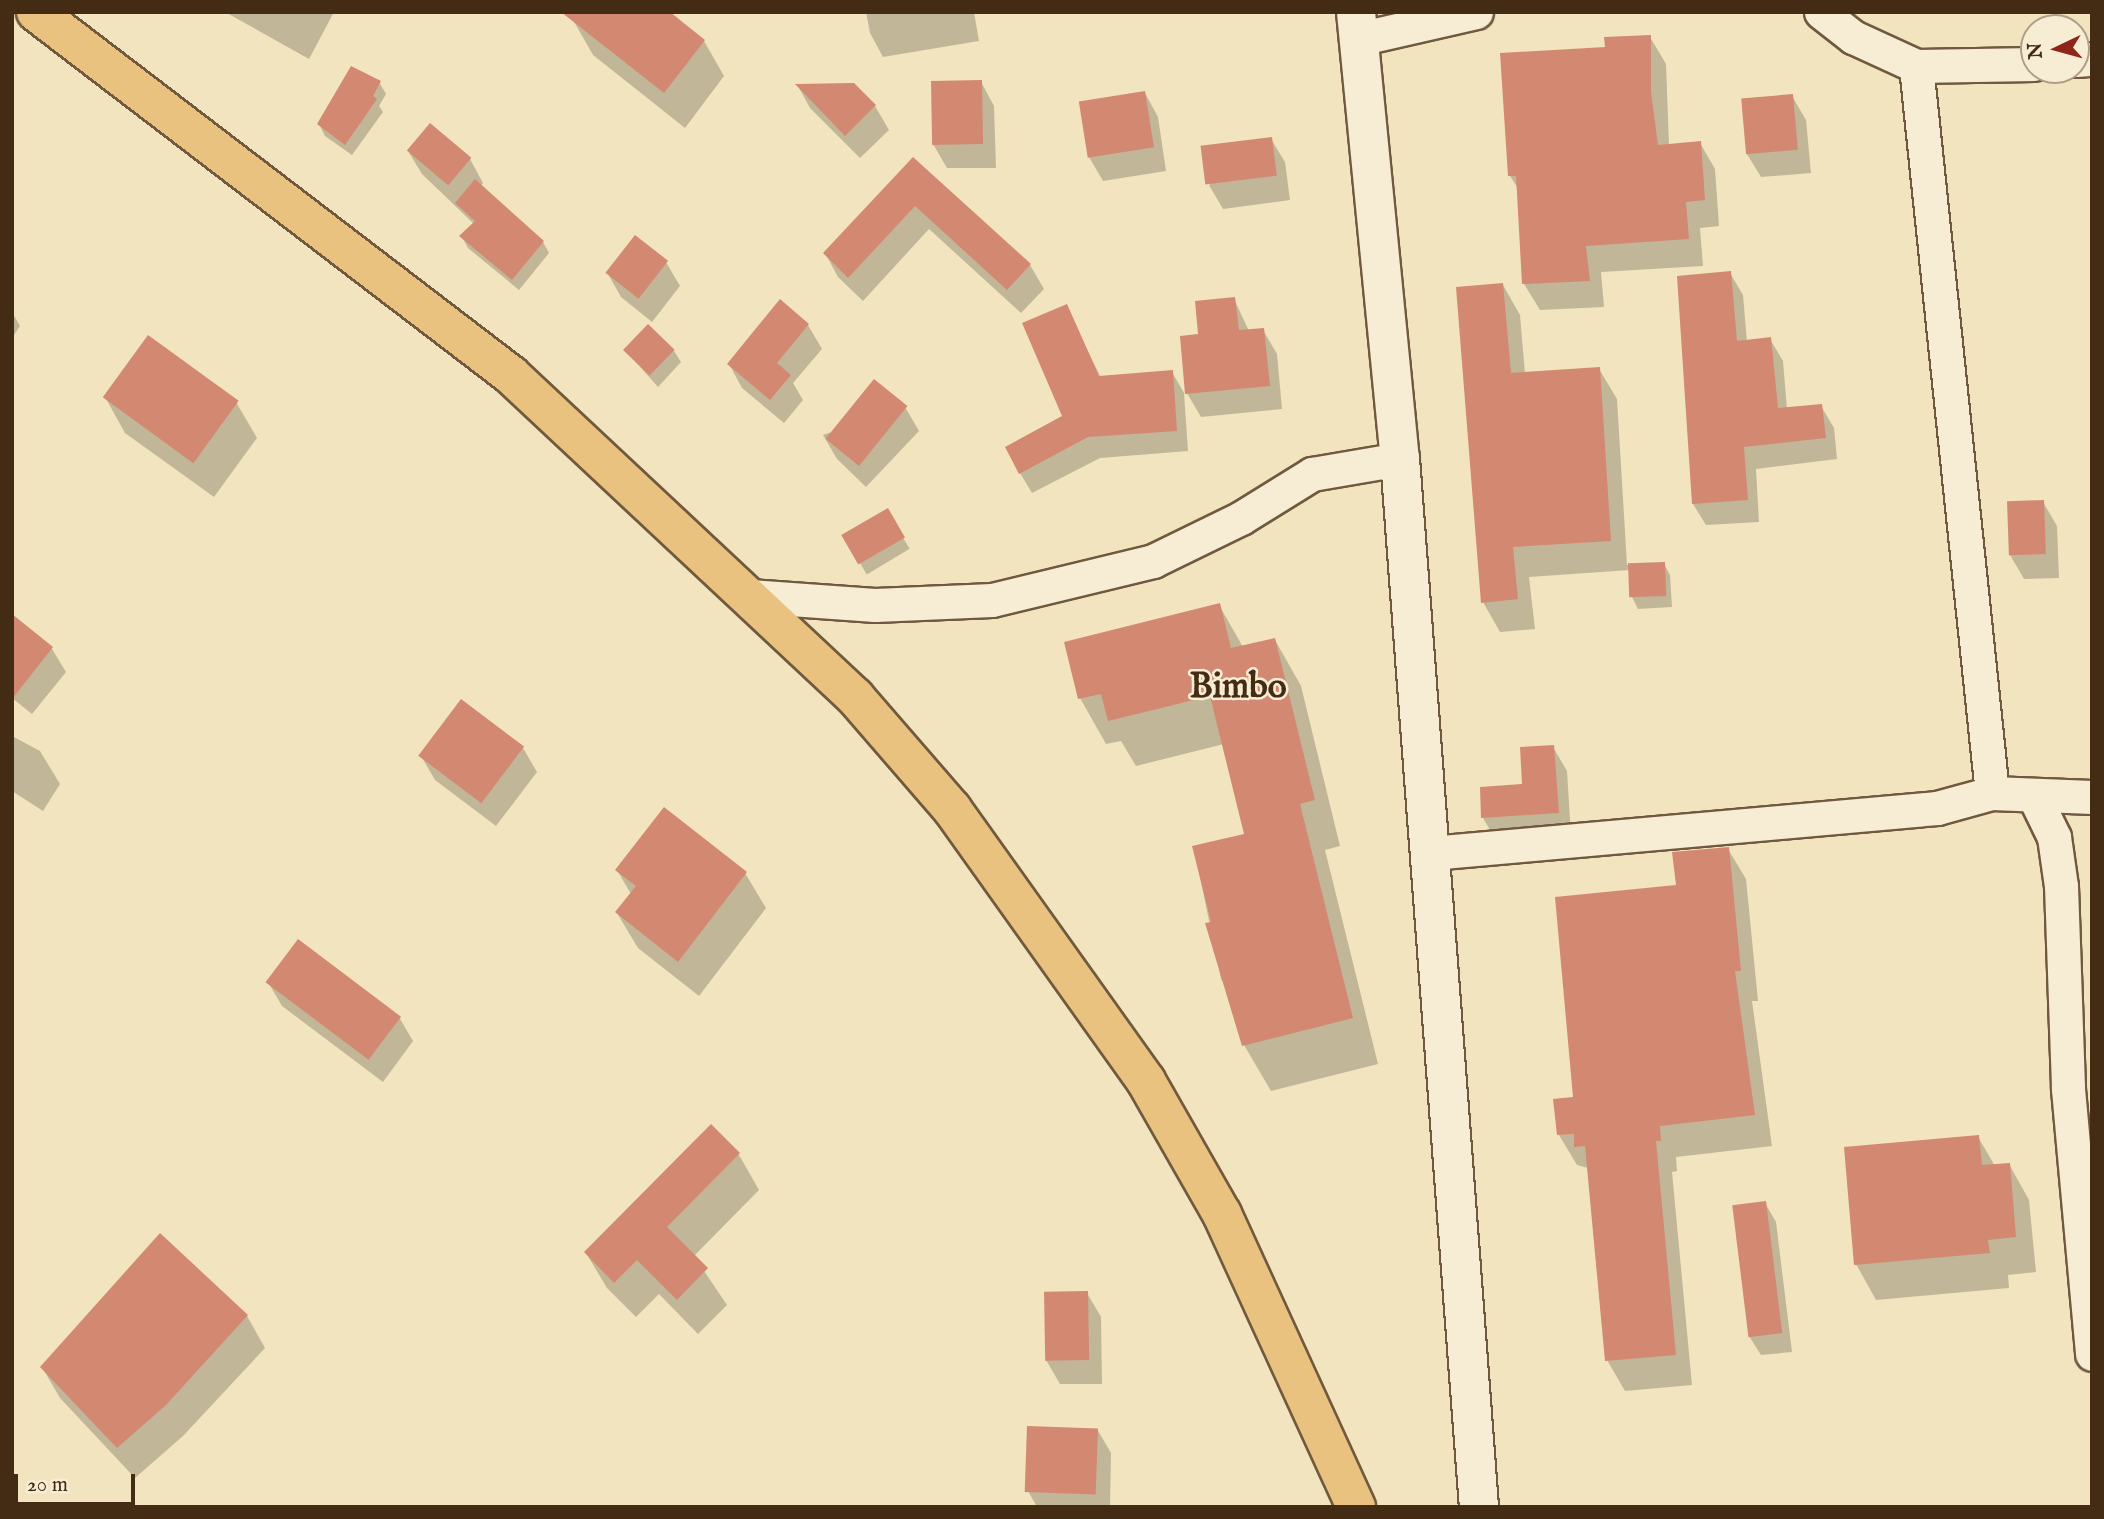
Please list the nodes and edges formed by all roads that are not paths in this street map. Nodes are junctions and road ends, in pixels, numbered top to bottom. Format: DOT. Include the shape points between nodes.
graph roads {
  1 [pos="36,12"];
  2 [pos="1476,12"];
  3 [pos="1821,12"];
  4 [pos="1357,26"];
  5 [pos="2020,64"];
  6 [pos="1916,66"];
  7 [pos="1400,459"];
  8 [pos="750,596"];
  9 [pos="1992,793"];
  10 [pos="2034,796"];
  11 [pos="2092,797"];
  12 [pos="1431,853"];
  13 [pos="2080,1095"];
  14 [pos="2092,1354"];
  15 [pos="1356,1507"];
  16 [pos="1479,1507"];
  1 -- 8 [label="main road" via="511,375"];
  2 -- 4 [label="street"];
  3 -- 6 [label="street" via="1853,37"];
  4 -- 7 [label="street"];
  5 -- 6 [label="street"];
  6 -- 9 [label="street"];
  7 -- 8 [label="street" via="1312,474 1241,518 1153,561 992,600 875,605"];
  7 -- 12 [label="street"];
  8 -- 15 [label="main road" via="855,698 952,809 1146,1081 1222,1214"];
  9 -- 10 [label="street"];
  9 -- 12 [label="street" via="1937,808"];
  10 -- 11 [label="street"];
  10 -- 13 [label="street" via="2054,836"];
  12 -- 16 [label="street"];
  13 -- 14 [label="street"];
}
